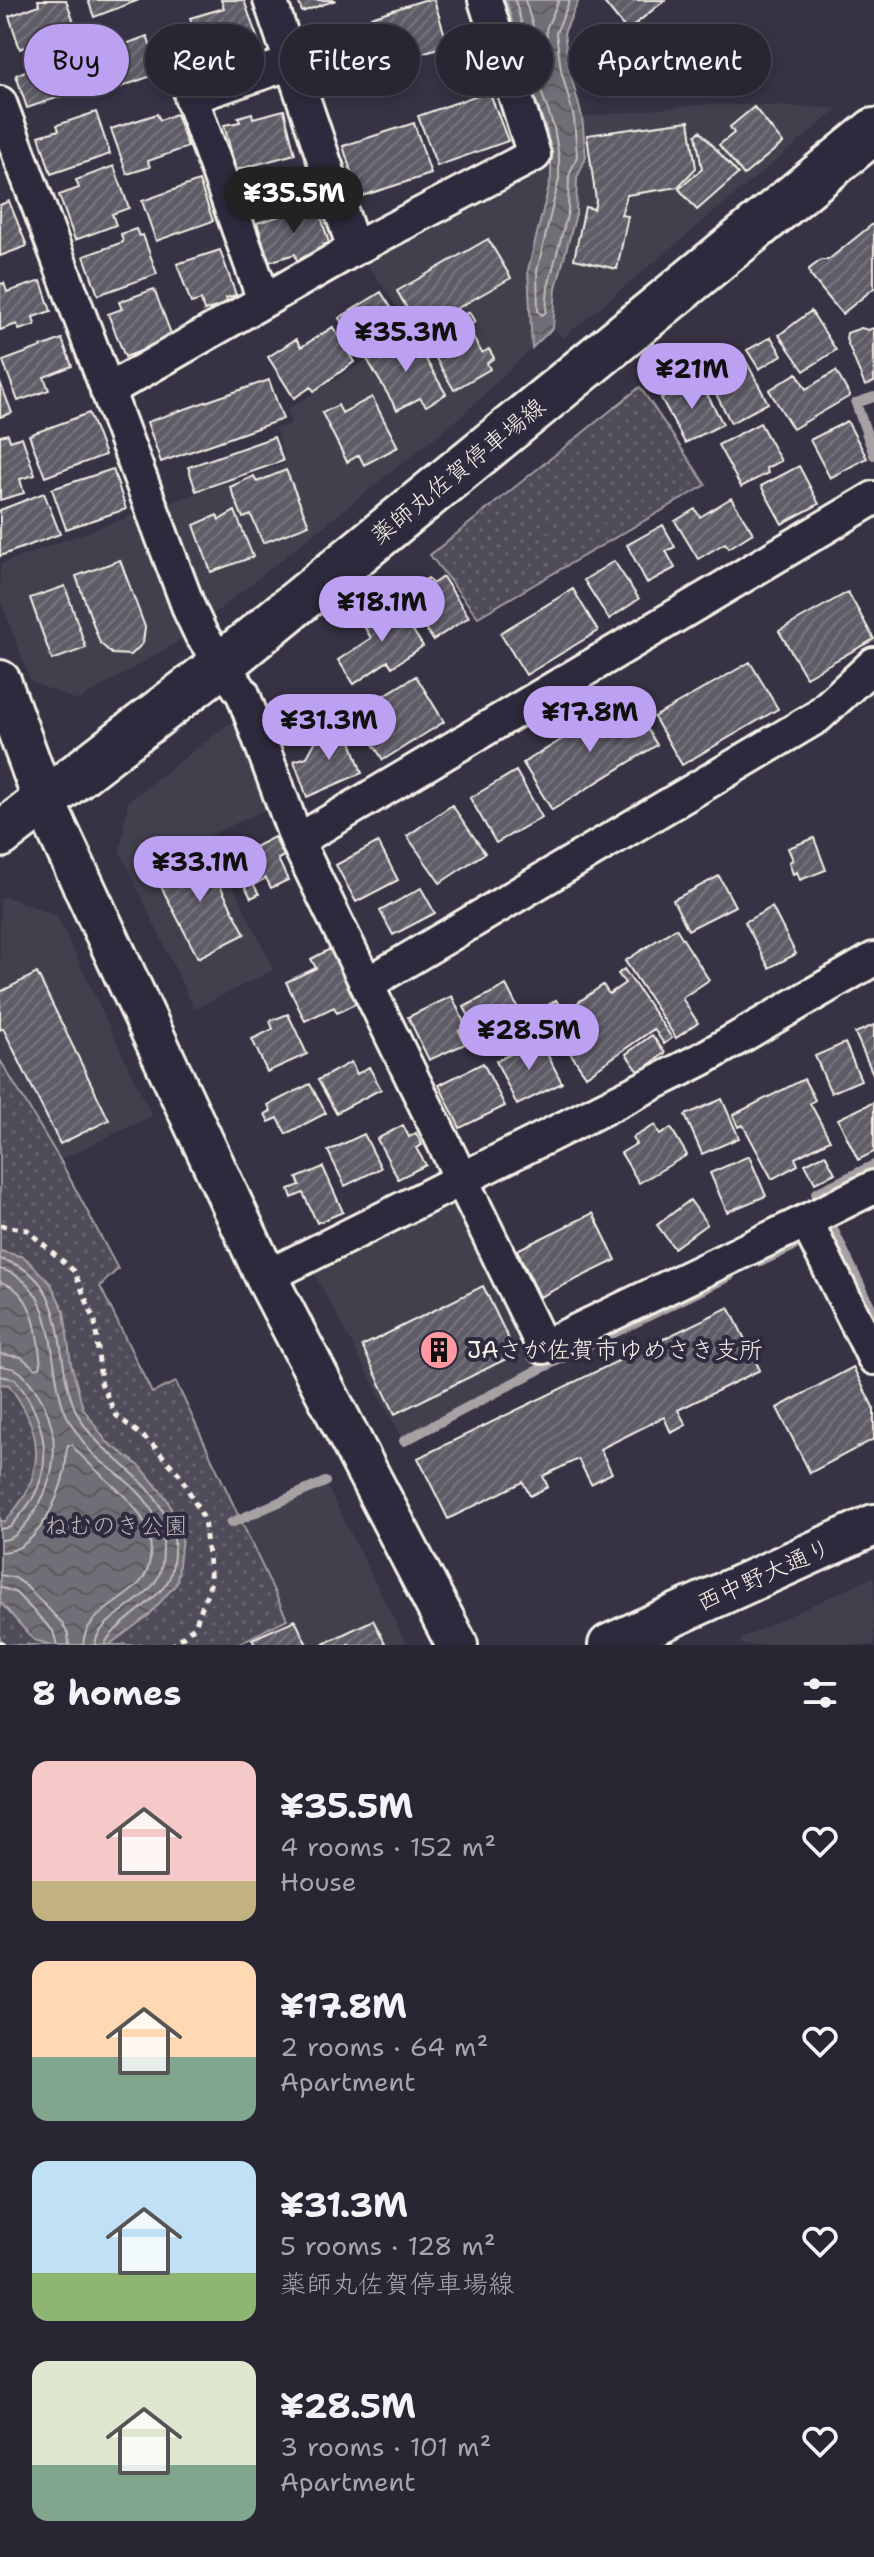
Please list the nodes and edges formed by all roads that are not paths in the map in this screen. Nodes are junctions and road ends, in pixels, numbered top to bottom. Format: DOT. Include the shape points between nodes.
graph roads {
  1 [pos="270,0"];
  2 [pos="485,0"];
  3 [pos="280,30"];
  4 [pos="280,67"];
  5 [pos="302,96"];
  6 [pos="0,103"];
  7 [pos="874,131"];
  8 [pos="354,249"];
  9 [pos="264,300"];
  10 [pos="107,391"];
  11 [pos="874,498"];
  12 [pos="222,664"];
  13 [pos="874,664"];
  14 [pos="0,681"];
  15 [pos="44,801"];
  16 [pos="0,835"];
  17 [pos="297,841"];
  18 [pos="874,959"];
  19 [pos="367,984"];
  20 [pos="461,1180"];
  21 [pos="874,1187"];
  22 [pos="806,1221"];
  23 [pos="266,1277"];
  24 [pos="874,1358"];
  25 [pos="874,1525"];
  26 [pos="457,1645"];
  27 [pos="609,1645"];
  1 -- 3 [label="street"];
  2 -- 8 [label="street" via="534,155"];
  4 -- 9 [label="street" via="191,97"];
  5 -- 8 [label="street"];
  6 -- 10 [label="street"];
  7 -- 12 [label="main road, 薬師丸佐賀停車場線"];
  8 -- 9 [label="street"];
  9 -- 10 [label="street"];
  10 -- 12 [label="street" via="190,611"];
  11 -- 17 [label="street"];
  12 -- 15 [label="main road, 薬師丸佐賀停車場線"];
  12 -- 17 [label="street" via="243,694"];
  13 -- 19 [label="street" via="817,717"];
  14 -- 15 [label="street"];
  15 -- 16 [label="main road, 薬師丸佐賀停車場線"];
  15 -- 23 [label="street"];
  17 -- 19 [label="street"];
  18 -- 20 [label="street" via="702,1059"];
  19 -- 20 [label="street"];
  20 -- 22 [label="street" via="543,1347"];
  20 -- 23 [label="street"];
  21 -- 22 [label="street"];
  22 -- 24 [label="street"];
  23 -- 26 [label="street"];
  25 -- 27 [label="street, 西中野大通り"];
}
